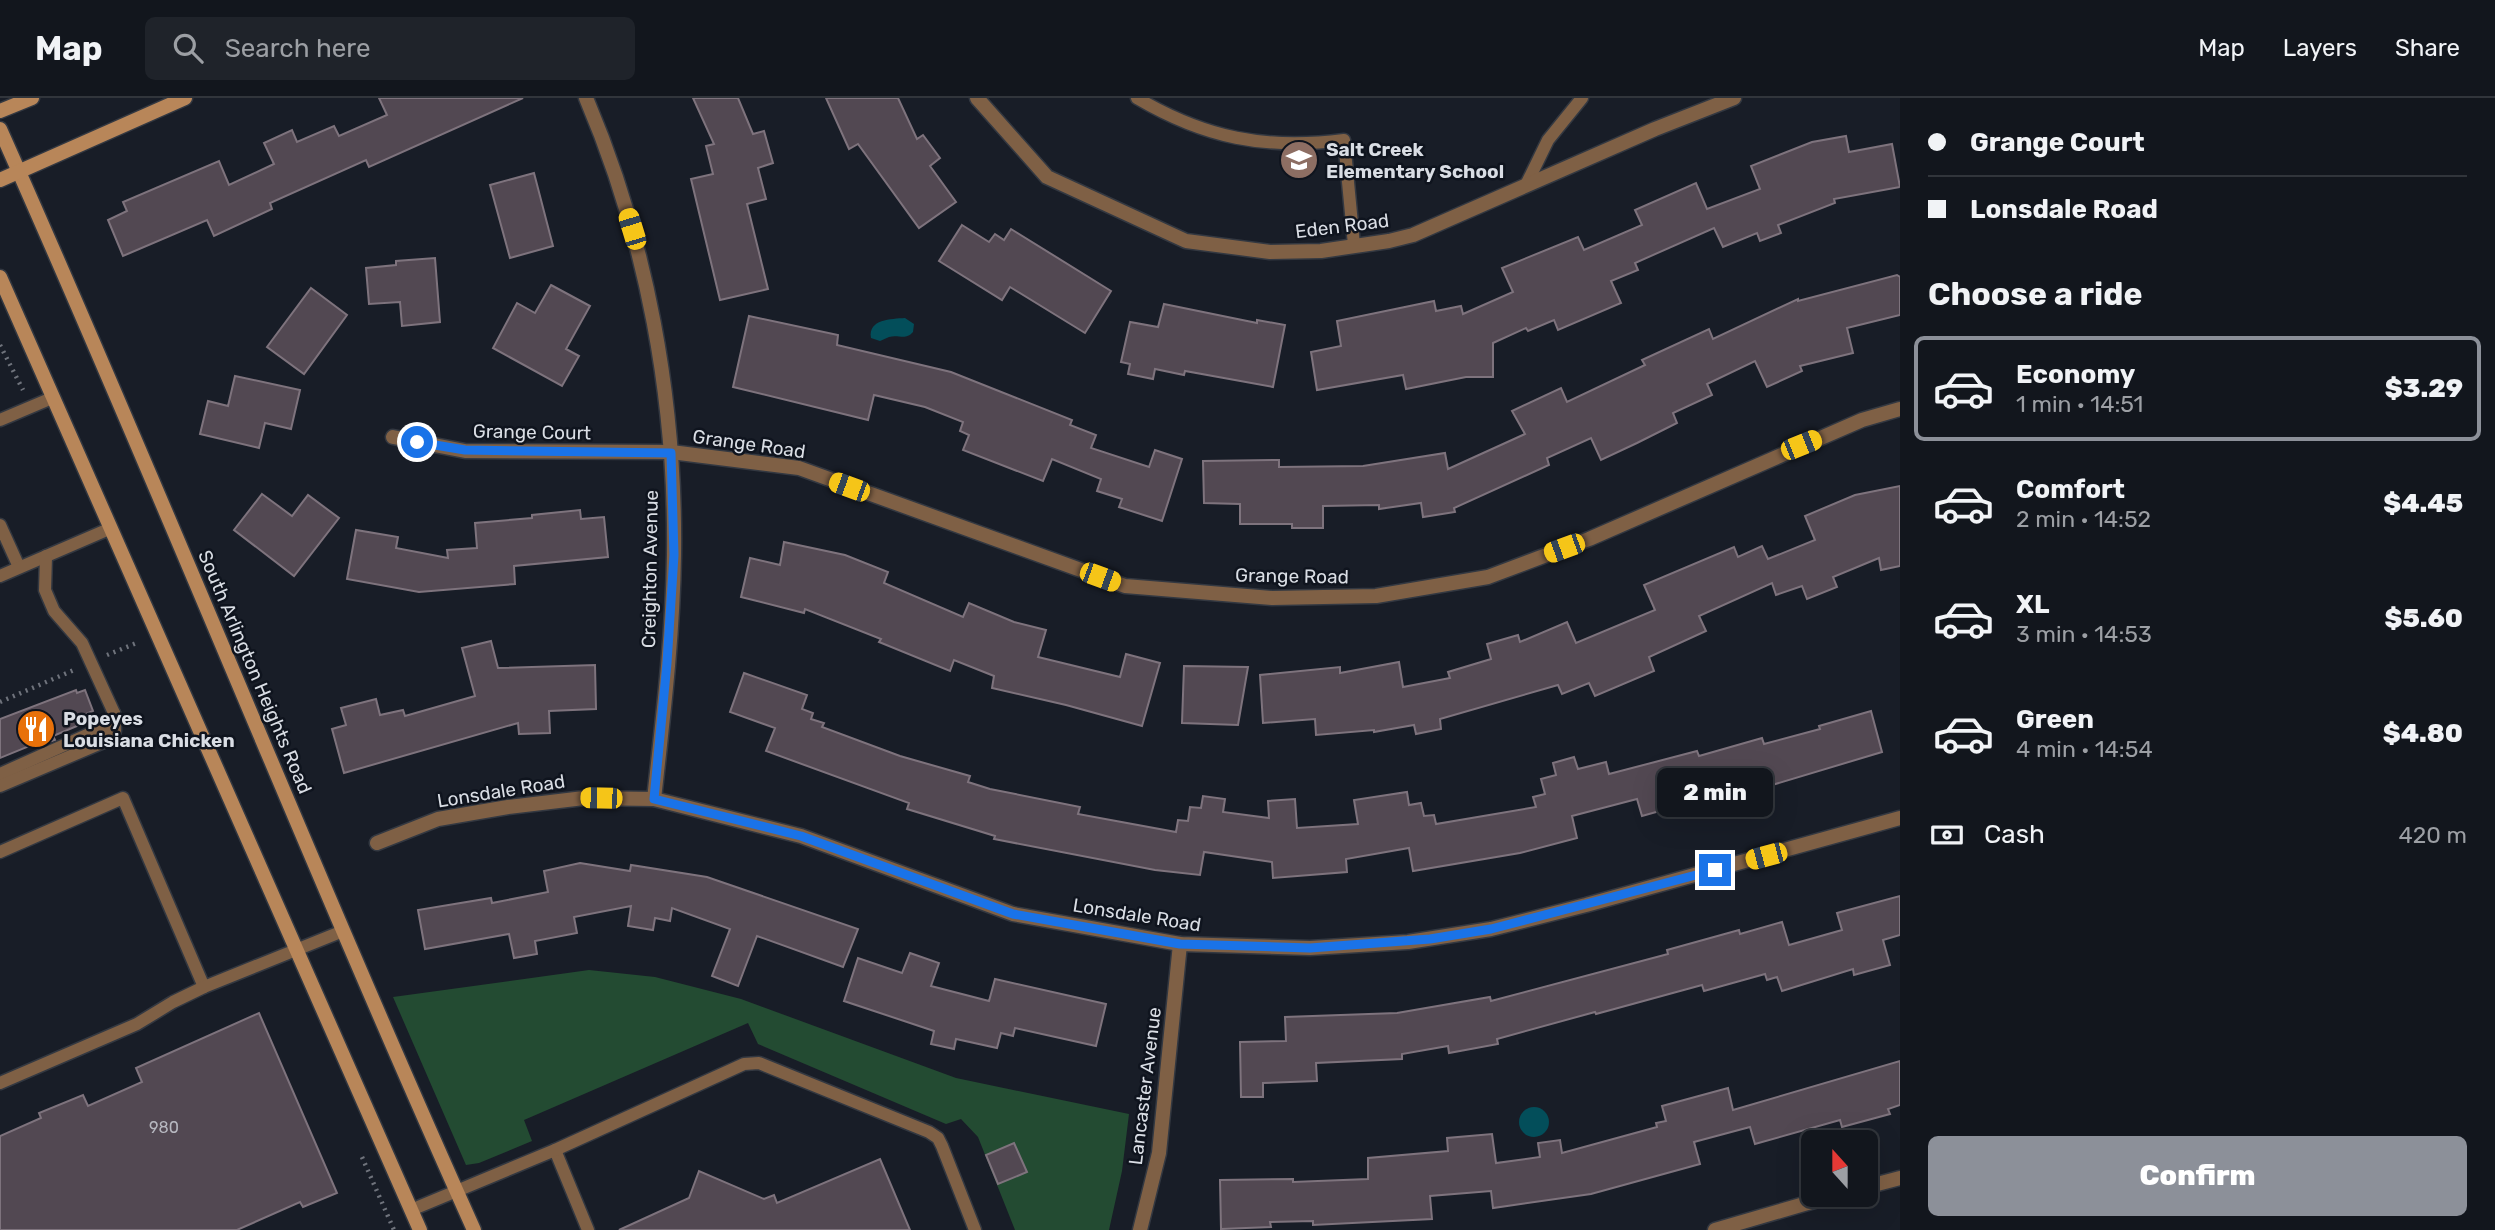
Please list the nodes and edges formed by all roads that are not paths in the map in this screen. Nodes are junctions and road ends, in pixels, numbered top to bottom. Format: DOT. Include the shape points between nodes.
graph roads {
  1 [pos="32,98"];
  2 [pos="185,98"];
  3 [pos="586,98"];
  4 [pos="978,98"];
  5 [pos="1137,98"];
  6 [pos="1582,98"];
  7 [pos="1734,98"];
  8 [pos="0,111"];
  9 [pos="0,129"];
  10 [pos="19,172"];
  11 [pos="0,180"];
  12 [pos="1526,185"];
  13 [pos="1354,245"];
  14 [pos="1,283"];
  15 [pos="52,398"];
  16 [pos="1900,409"];
  17 [pos="0,420"];
  18 [pos="393,437"];
  19 [pos="671,453"];
  20 [pos="0,525"];
  21 [pos="109,529"];
  22 [pos="46,556"];
  23 [pos="19,567"];
  24 [pos="0,576"];
  25 [pos="114,713"];
  26 [pos="0,774"];
  27 [pos="0,786"];
  28 [pos="654,799"];
  29 [pos="1900,818"];
  30 [pos="377,843"];
  31 [pos="0,852"];
  32 [pos="343,931"];
  33 [pos="1180,944"];
  34 [pos="297,950"];
  35 [pos="204,987"];
  36 [pos="0,1083"];
  37 [pos="555,1150"];
  38 [pos="1900,1178"];
  39 [pos="1878,1184"];
  40 [pos="456,1190"];
  41 [pos="1801,1205"];
  42 [pos="411,1210"];
  43 [pos="420,1230"];
  44 [pos="474,1230"];
  45 [pos="588,1230"];
  46 [pos="975,1230"];
  47 [pos="1140,1230"];
  48 [pos="1715,1230"];
  1 -- 8 [label="main road"];
  2 -- 10 [label="main road"];
  3 -- 19 [label="street, Creighton Avenue" via="605,143 638,251 660,361"];
  4 -- 13 [label="street, Eden Road" via="1047,177 1186,241 1270,252"];
  5 -- 13 [label="lane" via="1189,125 1229,137 1281,145 1344,141"];
  6 -- 12 [label="lane" via="1548,140"];
  7 -- 12 [label="street, Eden Road"];
  9 -- 10 [label="main road, South Arlington Heights Road"];
  10 -- 11 [label="main road"];
  10 -- 32 [label="main road, South Arlington Heights Road"];
  12 -- 13 [label="street, Eden Road" via="1413,234"];
  14 -- 15 [label="main road"];
  15 -- 17 [label="lane"];
  15 -- 21 [label="main road"];
  16 -- 19 [label="street, Grange Road" via="1862,420 1589,539 1488,577 1376,596 1272,598 1125,586 799,468"];
  18 -- 19 [label="street, Grange Court" via="465,450"];
  19 -- 28 [label="street, Creighton Avenue" via="674,555"];
  20 -- 23 [label="lane"];
  21 -- 22 [label="lane"];
  21 -- 34 [label="main road"];
  22 -- 23 [label="lane"];
  22 -- 25 [label="lane" via="45,590 54,611 82,643"];
  23 -- 24 [label="lane"];
  25 -- 26 [label="lane" via="107,726"];
  25 -- 27 [label="lane" via="115,731 106,741"];
  28 -- 30 [label="street, Lonsdale Road" via="584,798 508,807 438,819"];
  28 -- 33 [label="street, Lonsdale Road" via="801,836 1013,914"];
  29 -- 33 [label="street, Lonsdale Road" via="1491,929 1408,942 1310,948"];
  31 -- 35 [label="lane" via="123,798"];
  32 -- 34 [label="lane"];
  32 -- 40 [label="main road, South Arlington Heights Road"];
  33 -- 47 [label="street, Lancaster Avenue" via="1159,1153"];
  34 -- 35 [label="lane"];
  34 -- 42 [label="main road"];
  35 -- 36 [label="lane" via="137,1024"];
  37 -- 40 [label="lane"];
  37 -- 45 [label="lane"];
  37 -- 46 [label="lane" via="744,1064 759,1063 937,1138"];
  38 -- 39 [label="street"];
  40 -- 42 [label="lane"];
  40 -- 44 [label="main road, South Arlington Heights Road"];
  41 -- 48 [label="street"];
  42 -- 43 [label="main road"];
}
